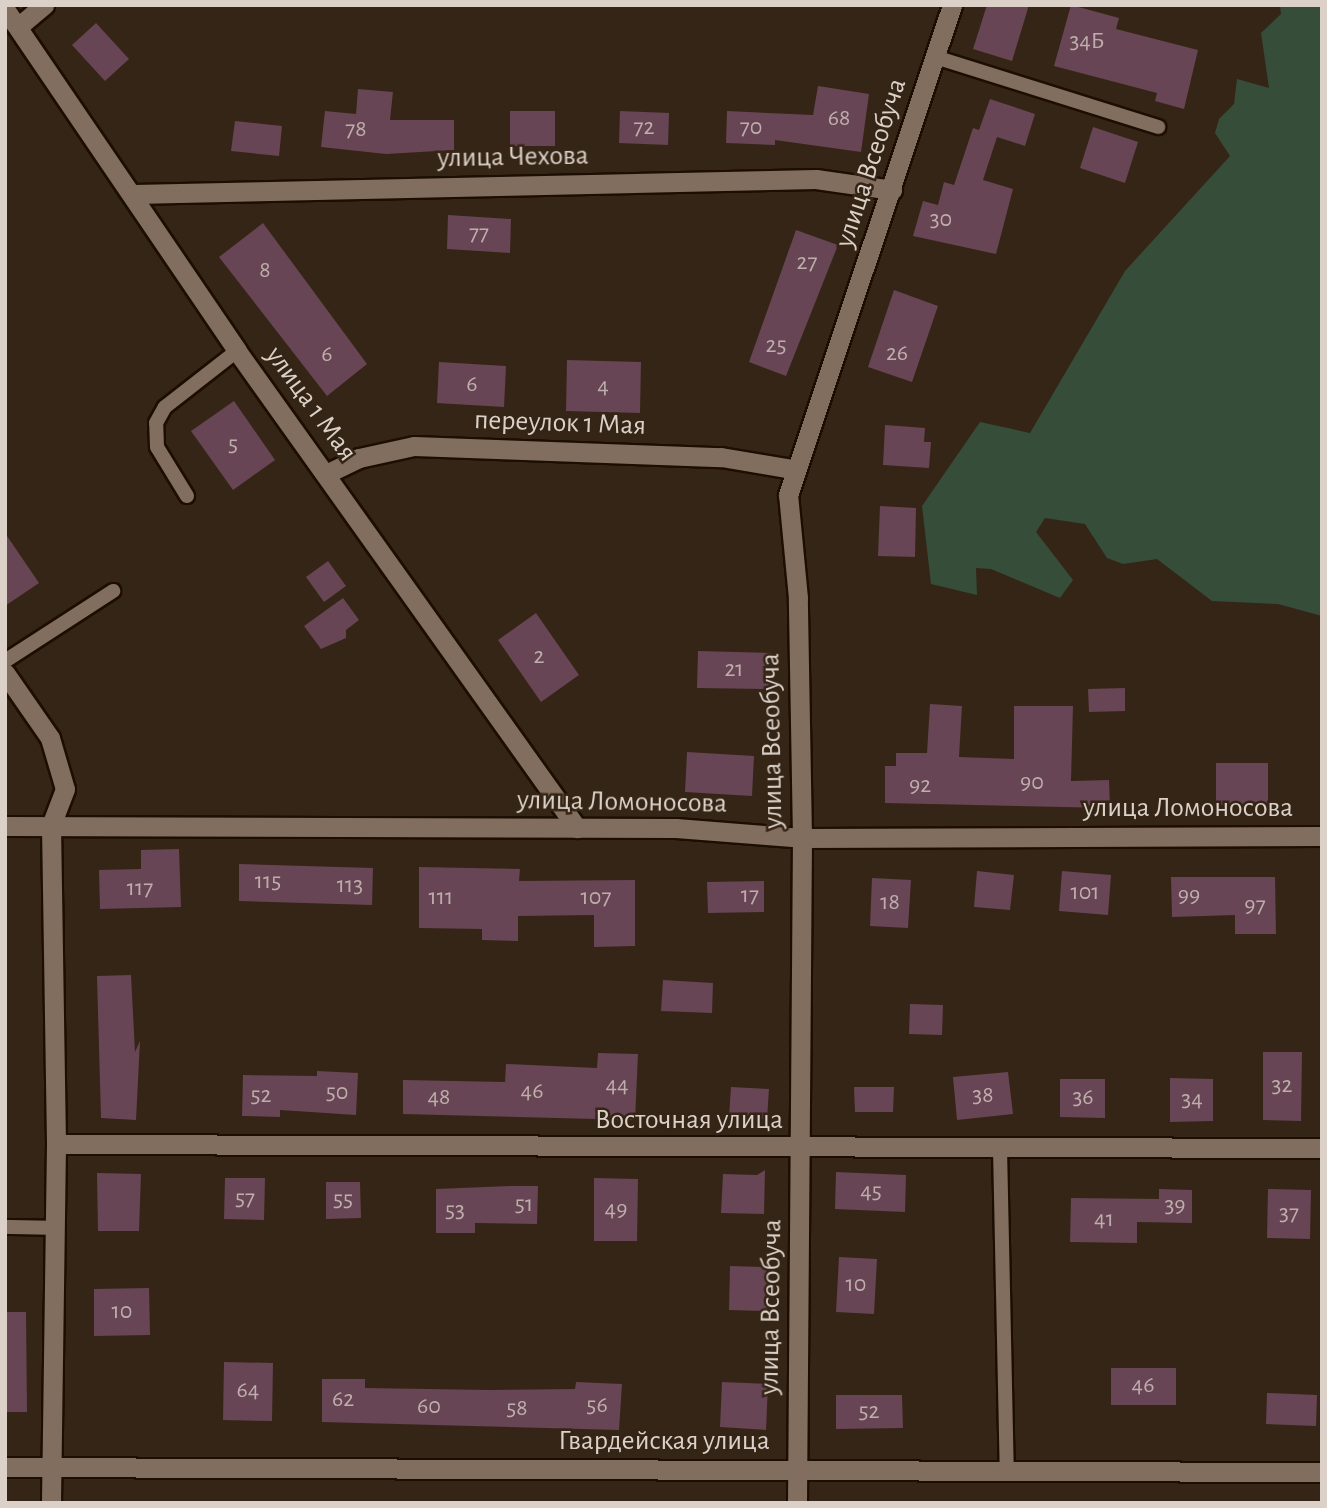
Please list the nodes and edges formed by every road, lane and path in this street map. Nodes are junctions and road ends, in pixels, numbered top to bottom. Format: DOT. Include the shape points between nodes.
graph roads {
  1 [pos="44,5"];
  2 [pos="952,5"];
  3 [pos="5,9"];
  4 [pos="19,26"];
  5 [pos="935,57"];
  6 [pos="1158,127"];
  7 [pos="892,190"];
  8 [pos="134,194"];
  9 [pos="237,351"];
  10 [pos="793,469"];
  11 [pos="328,473"];
  12 [pos="187,496"];
  13 [pos="113,591"];
  14 [pos="5,661"];
  15 [pos="5,673"];
  16 [pos="51,825"];
  17 [pos="5,826"];
  18 [pos="578,828"];
  19 [pos="1322,836"];
  20 [pos="802,838"];
  21 [pos="56,1144"];
  22 [pos="801,1148"];
  23 [pos="1000,1148"];
  24 [pos="1322,1148"];
  25 [pos="5,1227"];
  26 [pos="55,1228"];
  27 [pos="5,1467"];
  28 [pos="50,1467"];
  29 [pos="797,1469"];
  30 [pos="1007,1472"];
  31 [pos="1322,1472"];
  32 [pos="51,1503"];
  33 [pos="797,1503"];
  1 -- 4 [label="street"];
  2 -- 5 [label="street, улица Всеобуча"];
  3 -- 4 [label="street, улица 1 Мая"];
  4 -- 8 [label="street, улица 1 Мая"];
  5 -- 6 [label="lane"];
  5 -- 7 [label="street, улица Всеобуча"];
  7 -- 8 [label="street, улица Чехова" via="816,179"];
  7 -- 10 [label="street, улица Всеобуча" via="830,380"];
  8 -- 9 [label="street, улица 1 Мая"];
  9 -- 11 [label="street, улица 1 Мая"];
  9 -- 12 [label="lane" via="165,407 156,423 157,447"];
  10 -- 11 [label="street, переулок 1 Мая" via="721,457 414,446 359,458"];
  10 -- 20 [label="street, улица Всеобуча" via="788,495 798,598"];
  11 -- 18 [label="street, улица 1 Мая"];
  13 -- 14 [label="lane"];
  15 -- 16 [label="street" via="50,738 63,768 65,789"];
  16 -- 17 [label="street, улица Ломоносова"];
  16 -- 18 [label="street, улица Ломоносова"];
  16 -- 21 [label="street"];
  18 -- 20 [label="street, улица Ломоносова"];
  19 -- 20 [label="street, улица Ломоносова"];
  20 -- 22 [label="street, улица Всеобуча"];
  21 -- 22 [label="street, Восточная улица"];
  21 -- 26 [label="street"];
  22 -- 23 [label="street, Восточная улица"];
  22 -- 29 [label="street, улица Всеобуча"];
  23 -- 24 [label="street, Восточная улица"];
  23 -- 30 [label="lane"];
  25 -- 26 [label="lane"];
  26 -- 28 [label="street"];
  27 -- 28 [label="street, Гвардейская улица"];
  28 -- 29 [label="street, Гвардейская улица"];
  28 -- 32 [label="street"];
  29 -- 30 [label="street, Гвардейская улица"];
  29 -- 33 [label="street, улица Всеобуча"];
  30 -- 31 [label="street, Гвардейская улица"];
}
